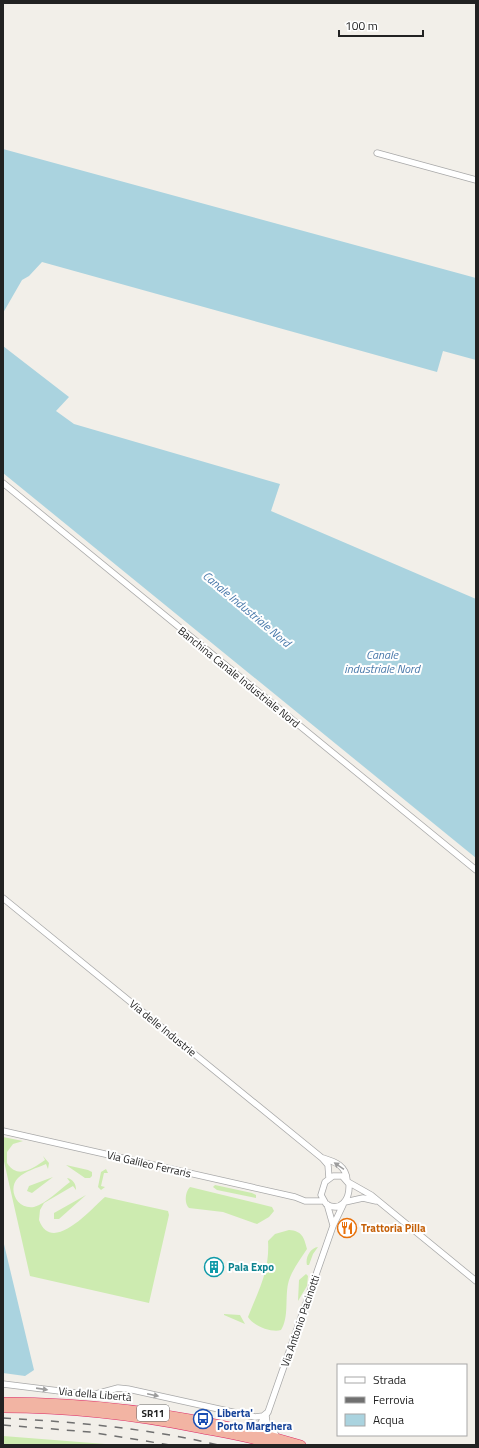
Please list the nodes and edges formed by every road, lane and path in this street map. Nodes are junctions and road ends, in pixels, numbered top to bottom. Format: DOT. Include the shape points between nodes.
graph roads {
  1 [pos="377,153"];
  2 [pos="476,180"];
  3 [pos="3,483"];
  4 [pos="476,870"];
  5 [pos="3,898"];
  6 [pos="3,1131"];
  7 [pos="322,1158"];
  8 [pos="329,1178"];
  9 [pos="348,1181"];
  10 [pos="321,1191"];
  11 [pos="295,1197"];
  12 [pos="325,1203"];
  13 [pos="344,1203"];
  14 [pos="380,1203"];
  15 [pos="333,1226"];
  16 [pos="476,1281"];
  17 [pos="3,1384"];
  18 [pos="3,1402"];
  19 [pos="3,1408"];
  20 [pos="267,1414"];
  21 [pos="247,1430"];
  22 [pos="277,1442"];
  23 [pos="301,1445"];
  1 -- 2 [label="street"];
  3 -- 4 [label="street, Banchina Canale Industriale Nord"];
  5 -- 7 [label="street, Via delle Industrie"];
  6 -- 11 [label="street, Via Galileo Ferraris"];
  7 -- 8 [label="street, Via delle Industrie" via="328,1164"];
  9 -- 7 [label="street, Via delle Industrie, one-way" via="342,1167"];
  8 -- 9 [label="street" via="338,1175"];
  8 -- 10 [label="street"];
  9 -- 13 [label="street" via="349,1190"];
  9 -- 14 [label="street, Via delle Industrie"];
  10 -- 11 [label="street, Via Galileo Ferraris" via="311,1198"];
  10 -- 12 [label="street"];
  11 -- 12 [label="street, Via Galileo Ferraris"];
  12 -- 13 [label="street" via="335,1207"];
  12 -- 15 [label="street"];
  13 -- 14 [label="street, Via delle Industrie" via="367,1198"];
  13 -- 15 [label="street, Via Antonio Pacinotti"];
  14 -- 16 [label="street, Via delle Industrie"];
  15 -- 20 [label="street, Via Antonio Pacinotti"];
  17 -- 20 [label="street, one-way" via="92,1395 118,1388 128,1389 255,1417"];
  18 -- 21 [label="highway, Via della Libertà / SR11" via="120,1407"];
  19 -- 22 [label="highway, Via della Libertà / SR11" via="125,1415"];
  20 -- 21 [label="street, Via Antonio Pacinotti" via="259,1426"];
  20 -- 22 [label="street" via="267,1423"];
  21 -- 22 [label="highway, Via della Libertà / SR11"];
  22 -- 23 [label="highway, Via della Libertà / SR11"];
}
